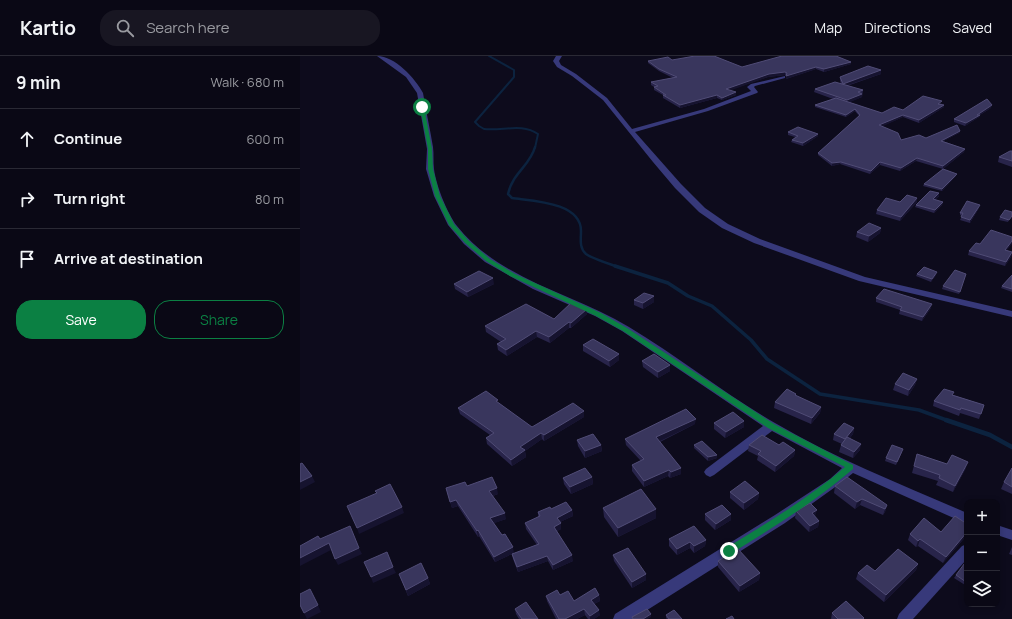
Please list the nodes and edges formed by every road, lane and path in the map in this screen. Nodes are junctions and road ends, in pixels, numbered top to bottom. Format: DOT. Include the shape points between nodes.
graph roads {
  1 [pos="380,56"];
  2 [pos="559,56"];
  3 [pos="783,77"];
  4 [pos="631,131"];
  5 [pos="1012,314"];
  6 [pos="771,426"];
  7 [pos="851,467"];
  8 [pos="710,472"];
  9 [pos="964,518"];
  10 [pos="1000,531"];
  11 [pos="1012,535"];
  12 [pos="964,553"];
  13 [pos="620,619"];
  14 [pos="904,619"];
  1 -- 6 [label="street" via="417,85 430,149 430,169 438,196 452,225 467,242 488,260 512,275 625,329"];
  2 -- 4 [label="street" via="556,61 559,66 605,99"];
  3 -- 4 [label="street" via="753,85 750,87 755,92 743,97"];
  4 -- 5 [label="street" via="702,210 725,226 757,241 862,279"];
  6 -- 7 [label="street"];
  6 -- 8 [label="street"];
  7 -- 9 [label="street"];
  7 -- 13 [label="street" via="834,482 780,519"];
  10 -- 11 [label="street"];
  12 -- 14 [label="street"];
}
